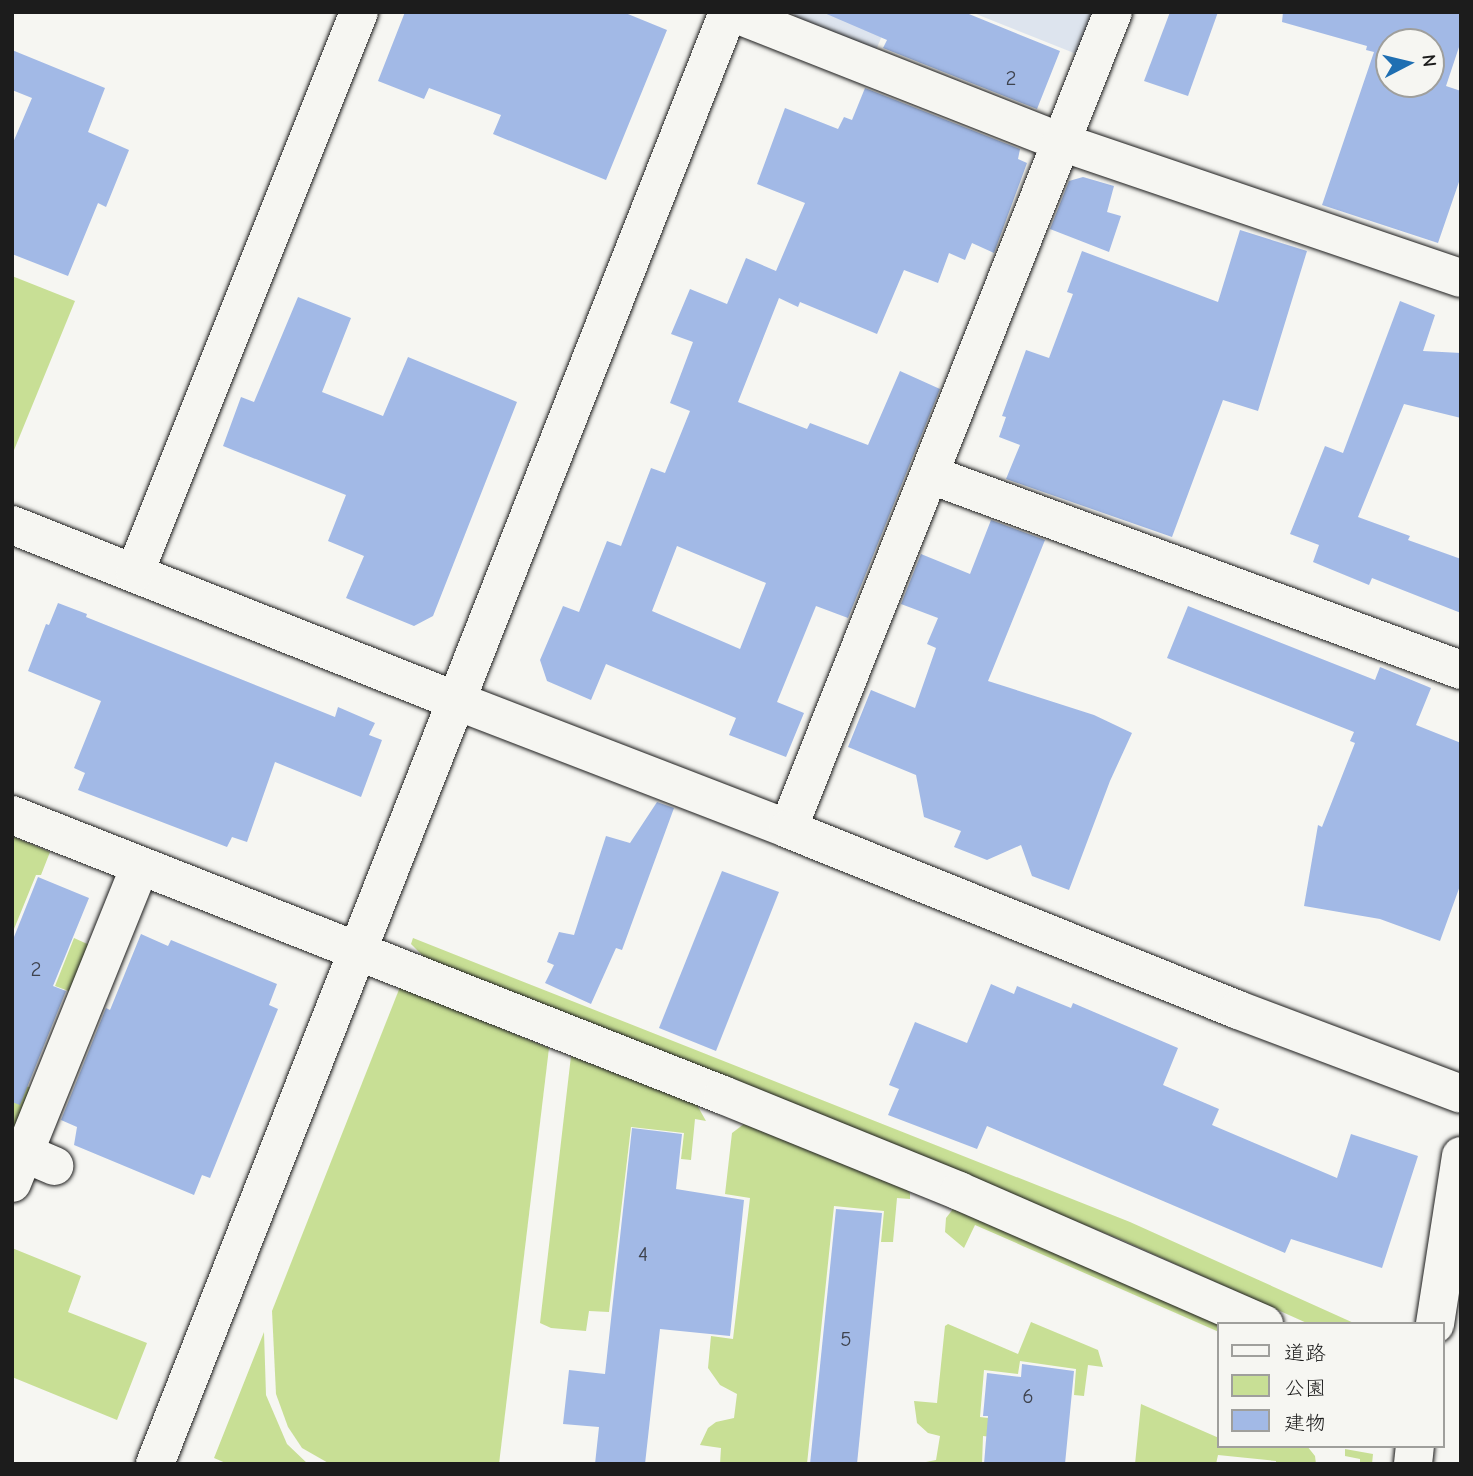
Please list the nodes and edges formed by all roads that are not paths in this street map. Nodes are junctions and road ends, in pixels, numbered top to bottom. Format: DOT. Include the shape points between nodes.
graph roads {
  1 [pos="359,12"];
  2 [pos="730,12"];
  3 [pos="1113,12"];
  4 [pos="1061,142"];
  5 [pos="1461,278"];
  6 [pos="931,475"];
  7 [pos="12,525"];
  8 [pos="135,572"];
  9 [pos="1461,670"];
  10 [pos="457,701"];
  11 [pos="12,815"];
  12 [pos="788,829"];
  13 [pos="140,866"];
  14 [pos="358,952"];
  15 [pos="1461,1094"];
  16 [pos="1461,1156"];
  17 [pos="30,1167"];
  18 [pos="1259,1322"];
  19 [pos="1435,1322"];
  20 [pos="155,1464"];
  1 -- 8 [label="street"];
  2 -- 4 [label="street"];
  2 -- 10 [label="street"];
  3 -- 4 [label="street"];
  4 -- 5 [label="street"];
  4 -- 6 [label="street"];
  6 -- 9 [label="street"];
  6 -- 12 [label="street"];
  7 -- 8 [label="street"];
  8 -- 10 [label="street"];
  10 -- 12 [label="street"];
  10 -- 14 [label="street"];
  11 -- 13 [label="street"];
  12 -- 15 [label="street" via="1238,1010"];
  13 -- 14 [label="street"];
  13 -- 17 [label="street"];
  14 -- 18 [label="street" via="959,1191"];
  14 -- 20 [label="street"];
  16 -- 19 [label="street"];
}
